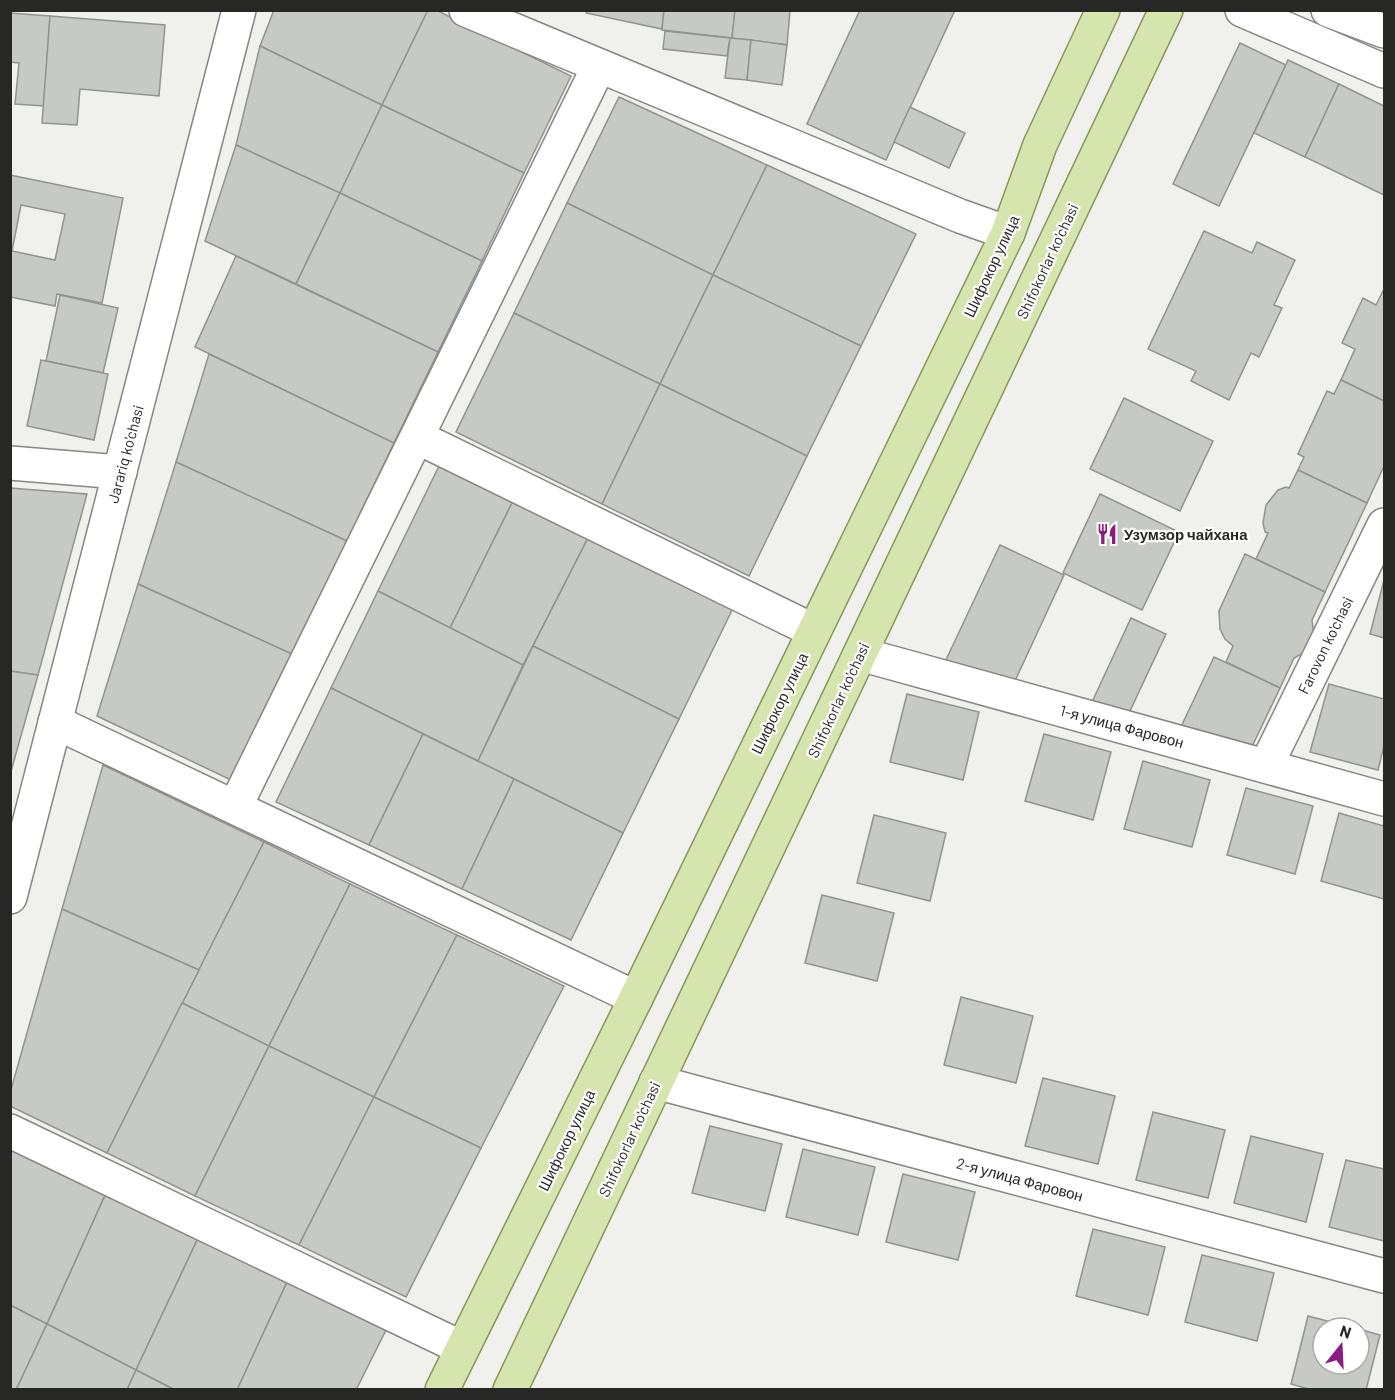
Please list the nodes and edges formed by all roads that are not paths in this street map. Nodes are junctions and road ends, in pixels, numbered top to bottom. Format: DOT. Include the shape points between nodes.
graph roads {
  1 [pos="239,10"];
  2 [pos="466,10"];
  3 [pos="1103,10"];
  4 [pos="1166,10"];
  5 [pos="1328,10"];
  6 [pos="1247,11"];
  7 [pos="1384,31"];
  8 [pos="599,66"];
  9 [pos="1384,71"];
  10 [pos="1008,233"];
  11 [pos="417,437"];
  12 [pos="10,463"];
  13 [pos="120,472"];
  14 [pos="1384,525"];
  15 [pos="814,631"];
  16 [pos="860,654"];
  17 [pos="55,722"];
  18 [pos="1266,766"];
  19 [pos="1384,799"];
  20 [pos="235,807"];
  21 [pos="21,814"];
  22 [pos="10,897"];
  23 [pos="636,998"];
  24 [pos="656,1082"];
  25 [pos="10,1131"];
  26 [pos="1384,1276"];
  27 [pos="462,1348"];
  28 [pos="454,1385"];
  29 [pos="510,1389"];
  1 -- 13 [label="street, Jarariq ko'chasi"];
  2 -- 8 [label="street"];
  3 -- 10 [label="main road, Шифокор улица" via="1040,145"];
  4 -- 16 [label="main road, Shifokorlar ko'chasi"];
  5 -- 7 [label="street"];
  6 -- 9 [label="street"];
  8 -- 10 [label="street"];
  8 -- 11 [label="street"];
  10 -- 15 [label="main road, Шифокор улица"];
  11 -- 15 [label="street"];
  11 -- 20 [label="street"];
  12 -- 13 [label="street"];
  13 -- 17 [label="street, Jarariq ko'chasi"];
  14 -- 18 [label="street, Farovon ko'chasi"];
  15 -- 23 [label="main road, Шифокор улица"];
  16 -- 18 [label="street, 1-я улица Фаровон"];
  16 -- 24 [label="main road, Shifokorlar ko'chasi"];
  17 -- 20 [label="street"];
  17 -- 21 [label="street, Jarariq ko'chasi"];
  18 -- 19 [label="street, 1-я улица Фаровон"];
  20 -- 23 [label="street"];
  21 -- 22 [label="street, Jarariq ko'chasi"];
  23 -- 27 [label="main road, Шифокор улица"];
  24 -- 26 [label="street, 2-я улица Фаровон"];
  24 -- 29 [label="main road, Shifokorlar ko'chasi"];
  25 -- 27 [label="street"];
  27 -- 28 [label="main road, Шифокор улица"];
}
